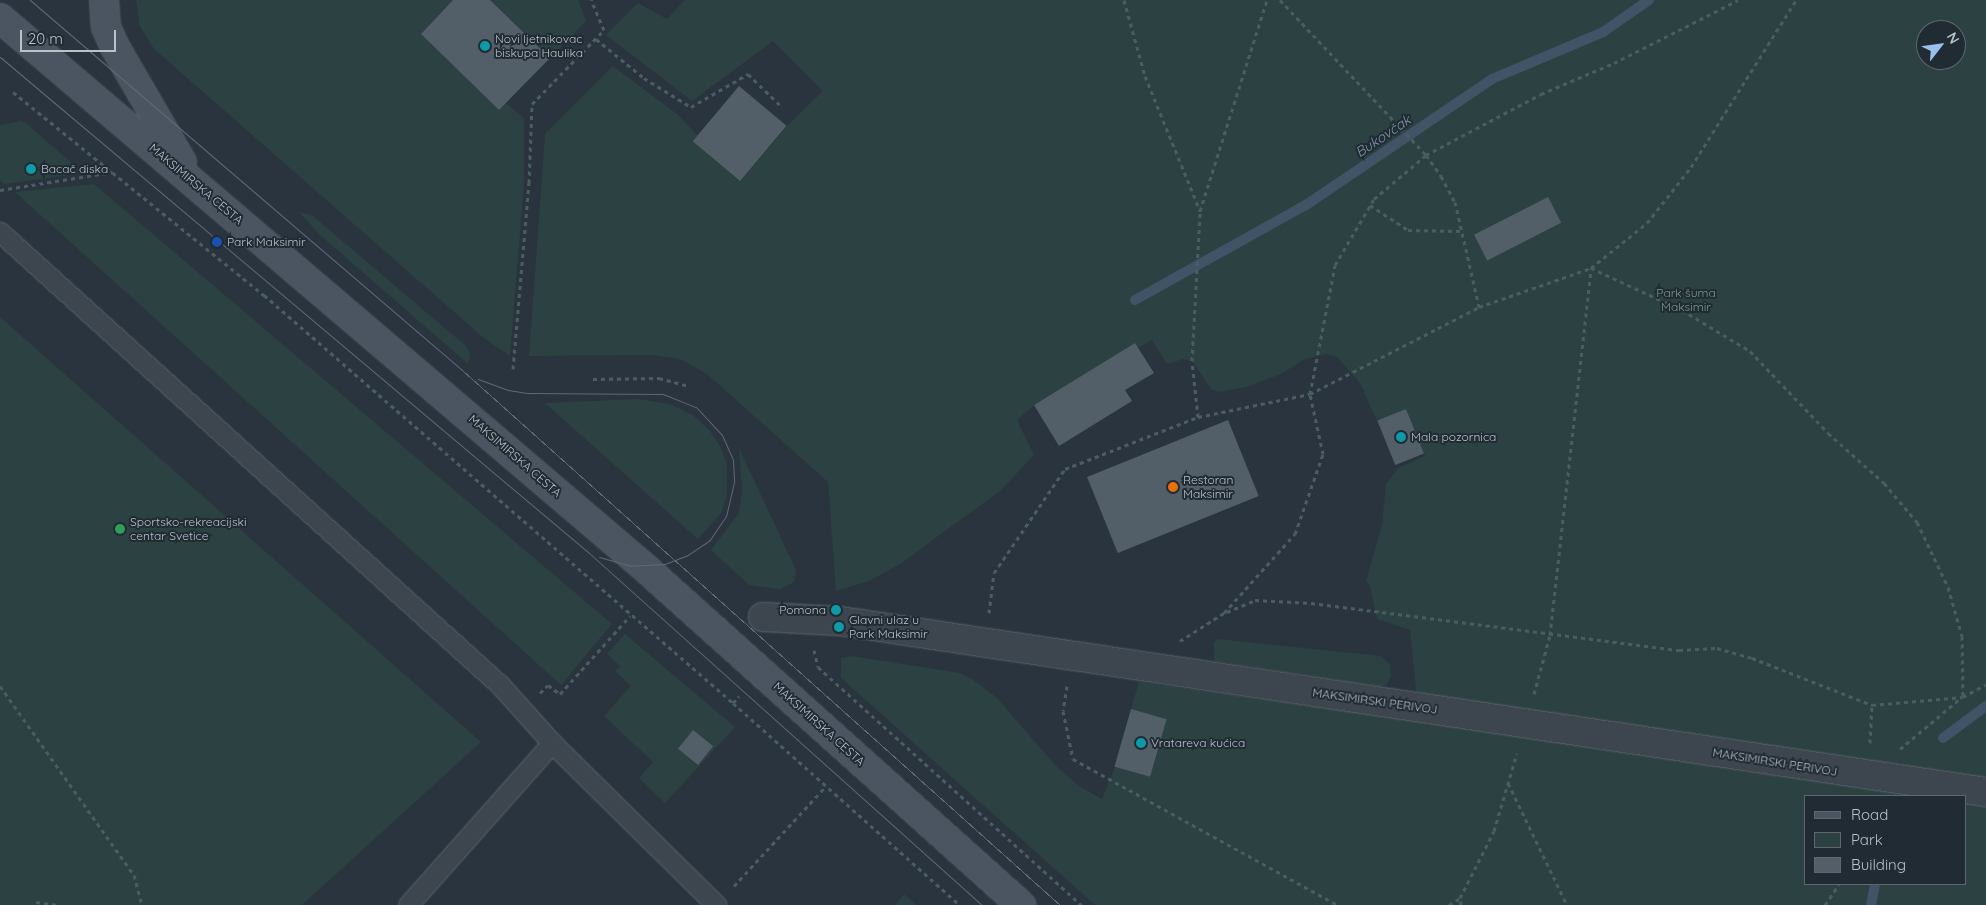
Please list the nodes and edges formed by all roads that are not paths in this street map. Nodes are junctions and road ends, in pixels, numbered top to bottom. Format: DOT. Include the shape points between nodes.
graph roads {
  1 [pos="104,0"];
  2 [pos="0,18"];
  3 [pos="202,190"];
  4 [pos="0,232"];
  5 [pos="763,617"];
  6 [pos="552,743"];
  7 [pos="1986,792"];
  8 [pos="408,905"];
  9 [pos="716,905"];
  10 [pos="1021,905"];
  1 -- 3 [label="main road" via="106,27 127,71"];
  2 -- 3 [label="main road, MAKSIMIRSKA CESTA"];
  3 -- 10 [label="main road, MAKSIMIRSKA CESTA" via="643,566"];
  4 -- 6 [label="lane" via="493,678"];
  5 -- 7 [label="street, MAKSIMIRSKI PERIVOJ" via="840,621"];
  6 -- 8 [label="lane"];
  6 -- 9 [label="lane"];
}
